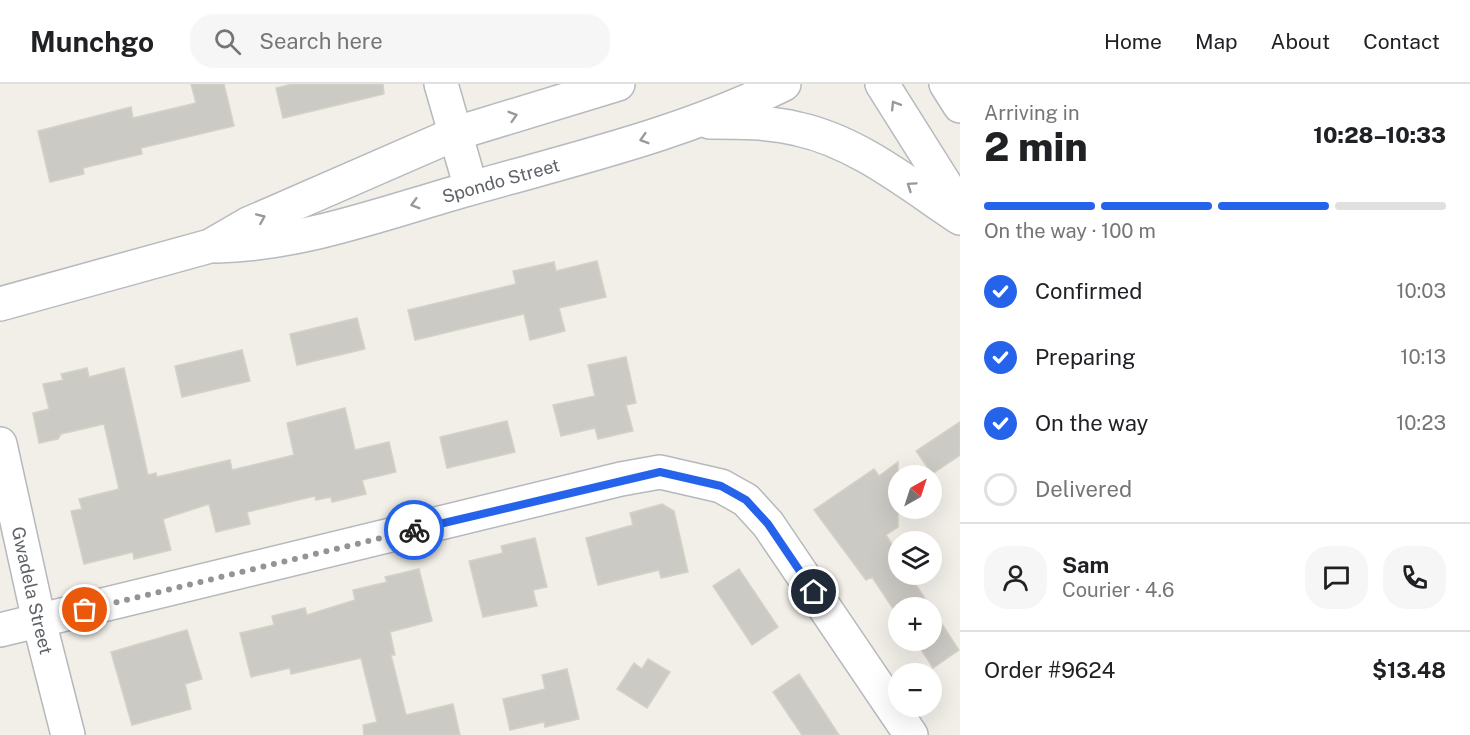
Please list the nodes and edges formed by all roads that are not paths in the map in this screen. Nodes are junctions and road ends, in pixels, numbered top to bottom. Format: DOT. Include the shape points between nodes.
graph roads {
  1 [pos="441,84"];
  2 [pos="618,84"];
  3 [pos="784,84"];
  4 [pos="882,84"];
  5 [pos="946,84"];
  6 [pos="960,106"];
  7 [pos="700,122"];
  8 [pos="457,134"];
  9 [pos="471,188"];
  10 [pos="960,208"];
  11 [pos="960,218"];
  12 [pos="210,246"];
  13 [pos="0,304"];
  14 [pos="0,444"];
  15 [pos="39,621"];
  16 [pos="0,630"];
  17 [pos="68,735"];
  18 [pos="911,735"];
  1 -- 8 [label="main road"];
  8 -- 2 [label="main road, Spondo Street, one-way"];
  3 -- 7 [label="main road, Spondo Street"];
  10 -- 4 [label="main road, one-way"];
  5 -- 6 [label="main road"];
  7 -- 9 [label="main road, Spondo Street, one-way"];
  11 -- 7 [label="main road, one-way" via="882,166 825,137 762,123"];
  8 -- 9 [label="main road"];
  12 -- 8 [label="main road, Spondo Street, one-way" via="248,224"];
  9 -- 12 [label="main road, Spondo Street, one-way" via="316,232 249,245"];
  12 -- 13 [label="main road, Spondo Street"];
  14 -- 15 [label="main road, Gwadela Street"];
  15 -- 16 [label="main road"];
  15 -- 17 [label="main road, Gwadela Street"];
  15 -- 18 [label="main road" via="660,472 721,486 746,500 768,524"];
}
